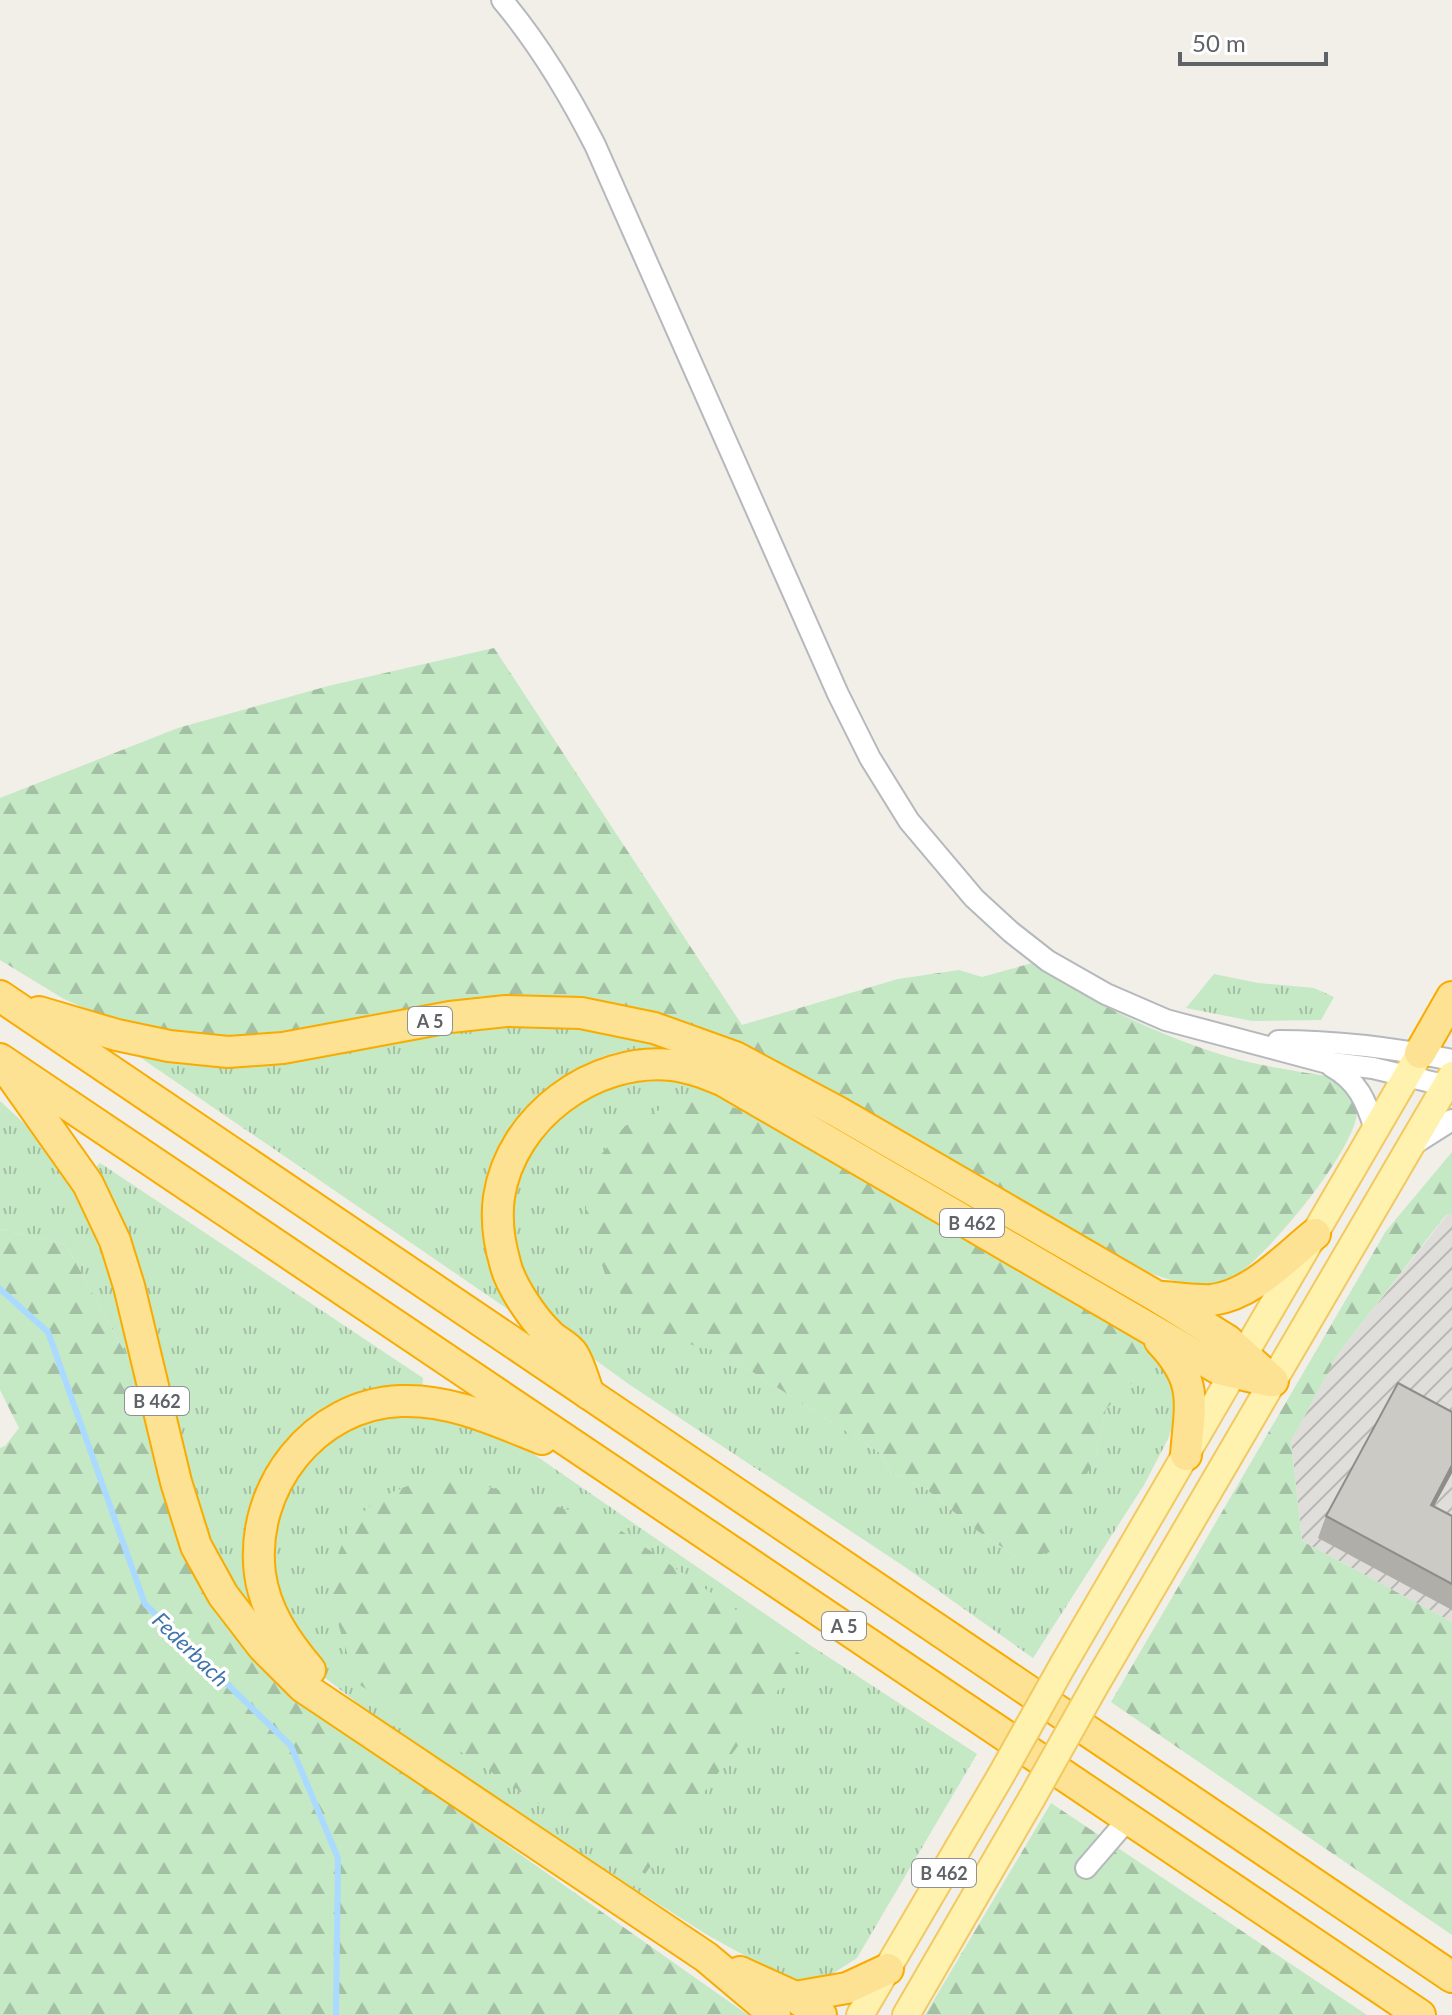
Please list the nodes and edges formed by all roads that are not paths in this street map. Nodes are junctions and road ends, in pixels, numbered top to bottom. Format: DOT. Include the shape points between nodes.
graph roads {
  1 [pos="502,0"];
  2 [pos="1452,997"];
  3 [pos="5,999"];
  4 [pos="1252,1041"];
  5 [pos="0,1060"];
  6 [pos="1324,1062"];
  7 [pos="1414,1064"];
  8 [pos="1450,1077"];
  9 [pos="1452,1120"];
  10 [pos="1375,1129"];
  11 [pos="1411,1146"];
  12 [pos="1315,1234"];
  13 [pos="1149,1309"];
  14 [pos="1240,1365"];
  15 [pos="1273,1381"];
  16 [pos="589,1394"];
  17 [pos="1186,1455"];
  18 [pos="602,1463"];
  19 [pos="374,1733"];
  20 [pos="1129,1818"];
  21 [pos="1086,1868"];
  22 [pos="888,1969"];
  23 [pos="1452,1977"];
  24 [pos="785,2006"];
  25 [pos="821,2015"];
  26 [pos="860,2015"];
  27 [pos="906,2015"];
  28 [pos="1420,2015"];
  1 -- 4 [label="street" via="567,92 595,145 838,694 909,821 974,898 1048,961 1166,1020"];
  2 -- 7 [label="highway, B 462"];
  3 -- 13 [label="highway, A 5" via="117,1035 228,1052 283,1048 506,1011 581,1013 654,1028 735,1057 838,1112"];
  3 -- 16 [label="highway, A 5"];
  4 -- 6 [label="street"];
  4 -- 7 [label="street" via="1325,1041"];
  5 -- 18 [label="highway, A 5"];
  5 -- 19 [label="highway, B 462" via="88,1184 115,1241 176,1482 196,1546 223,1595 303,1687"];
  6 -- 7 [label="street"];
  6 -- 10 [label="street" via="1356,1084"];
  7 -- 8 [label="street"];
  7 -- 10 [label="main road, B 462"];
  8 -- 11 [label="main road, B 462"];
  9 -- 11 [label="street"];
  10 -- 12 [label="main road, B 462"];
  11 -- 15 [label="main road, B 462"];
  12 -- 13 [label="highway, A 5" via="1231,1296"];
  12 -- 14 [label="main road, B 462"];
  13 -- 14 [label="highway, A 5" via="1227,1340"];
  13 -- 16 [label="highway, B 462" via="724,1081 671,1065 635,1067 591,1078 557,1099 523,1140 500,1196 498,1230 505,1267 529,1309 573,1353"];
  13 -- 17 [label="highway, B 462" via="1184,1370 1190,1391"];
  14 -- 15 [label="highway"];
  14 -- 17 [label="main road, B 462"];
  15 -- 27 [label="main road, B 462, bridge"];
  16 -- 23 [label="highway, A 5"];
  17 -- 22 [label="main road, B 462, bridge"];
  18 -- 19 [label="highway, A 5" via="442,1403 366,1406 336,1418 309,1438 270,1495 260,1532 260,1574 272,1616 289,1646"];
  18 -- 20 [label="highway, A 5"];
  19 -- 24 [label="highway"];
  20 -- 21 [label="street"];
  20 -- 28 [label="highway, A 5"];
  22 -- 24 [label="highway" via="847,1988"];
  22 -- 26 [label="main road, B 462"];
  24 -- 25 [label="highway"];
}
